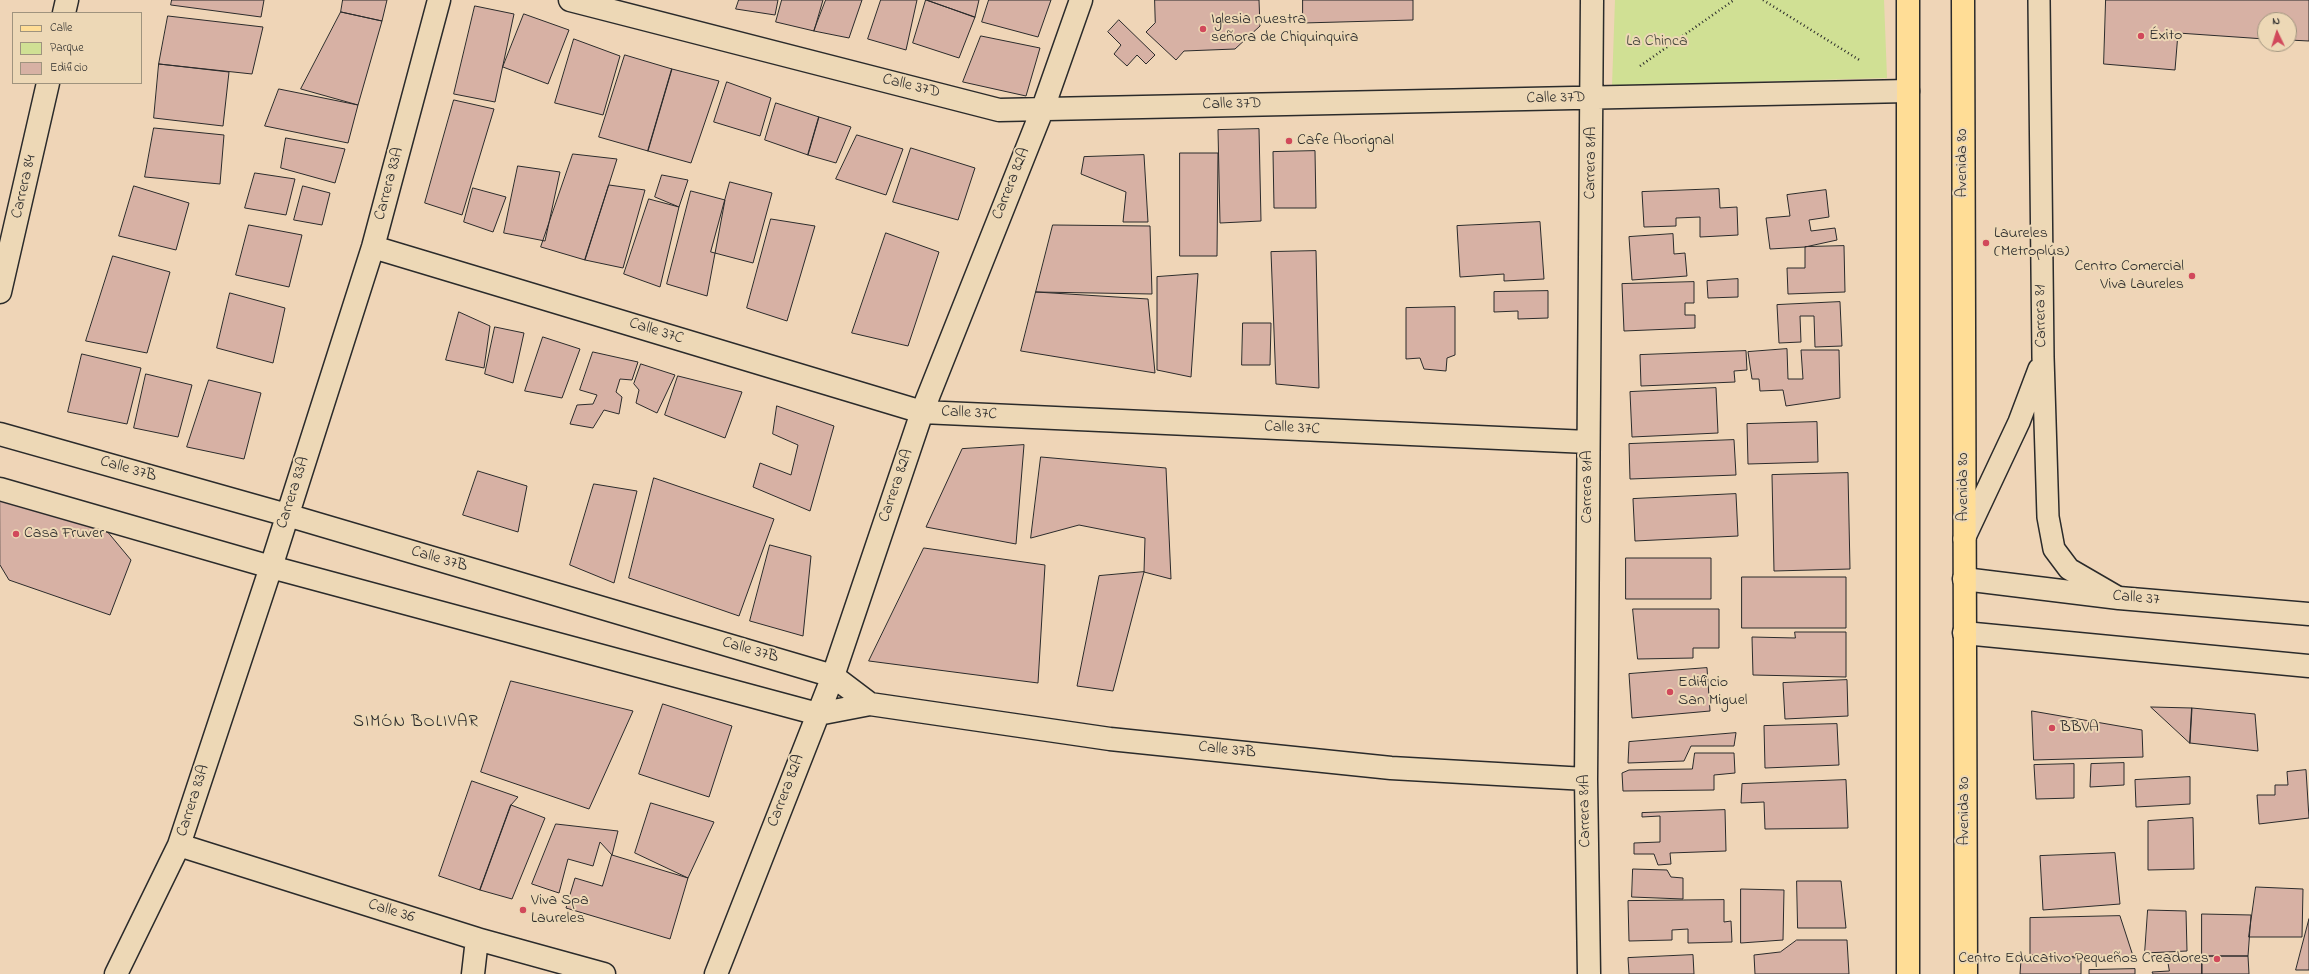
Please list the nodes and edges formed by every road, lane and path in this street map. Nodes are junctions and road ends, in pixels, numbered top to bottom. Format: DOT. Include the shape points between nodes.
graph roads {
  1 [pos="67,0"];
  2 [pos="440,0"];
  3 [pos="570,0"];
  4 [pos="1081,0"];
  5 [pos="1592,0"];
  6 [pos="1734,0"];
  7 [pos="1763,0"];
  8 [pos="1908,0"];
  9 [pos="1963,0"];
  10 [pos="2039,0"];
  11 [pos="64,12"];
  12 [pos="1867,66"];
  13 [pos="1638,68"];
  14 [pos="48,84"];
  15 [pos="1908,91"];
  16 [pos="1592,98"];
  17 [pos="1043,108"];
  18 [pos="373,247"];
  19 [pos="0,292"];
  20 [pos="2043,357"];
  21 [pos="922,412"];
  22 [pos="0,434"];
  23 [pos="1588,442"];
  24 [pos="0,489"];
  25 [pos="287,515"];
  26 [pos="1964,539"];
  27 [pos="271,567"];
  28 [pos="1964,579"];
  29 [pos="2119,598"];
  30 [pos="2309,614"];
  31 [pos="1964,633"];
  32 [pos="2309,666"];
  33 [pos="833,676"];
  34 [pos="870,704"];
  35 [pos="818,714"];
  36 [pos="1586,779"];
  37 [pos="179,846"];
  38 [pos="477,939"];
  39 [pos="116,974"];
  40 [pos="473,974"];
  41 [pos="604,974"];
  42 [pos="716,974"];
  43 [pos="1589,974"];
  44 [pos="1908,974"];
  45 [pos="1966,974"];
  1 -- 11 [label="street"];
  2 -- 18 [label="street, Carrera 83A"];
  3 -- 17 [label="street, Calle 37D" via="999,110"];
  4 -- 17 [label="street, Carrera 82A"];
  5 -- 16 [label="street, Carrera 81A"];
  6 -- 13 [label="path"];
  7 -- 12 [label="path"];
  8 -- 15 [label="main road"];
  9 -- 26 [label="main road, Avenida 80"];
  10 -- 20 [label="lane, Carrera 81"];
  14 -- 19 [label="street, Carrera 84"];
  15 -- 16 [label="street, Calle 37D"];
  15 -- 44 [label="main road"];
  16 -- 17 [label="street, Calle 37D"];
  16 -- 23 [label="street, Carrera 81A"];
  17 -- 21 [label="street, Carrera 82A"];
  18 -- 21 [label="street, Calle 37C"];
  18 -- 25 [label="street, Carrera 83A"];
  20 -- 26 [label="lane" via="2019,422"];
  20 -- 29 [label="lane, Carrera 81" via="2048,517 2054,549 2069,569"];
  21 -- 23 [label="street, Calle 37C"];
  21 -- 33 [label="street, Carrera 82A"];
  22 -- 25 [label="street, Calle 37B"];
  23 -- 36 [label="street, Carrera 81A"];
  24 -- 27 [label="street, Calle 37B"];
  25 -- 27 [label="street, Carrera 83A"];
  25 -- 33 [label="street, Calle 37B"];
  26 -- 28 [label="main road, Avenida 80"];
  27 -- 35 [label="street, Calle 37B"];
  27 -- 37 [label="street, Carrera 83A"];
  28 -- 29 [label="street, Calle 37"];
  28 -- 31 [label="main road, Avenida 80"];
  29 -- 30 [label="street, Calle 37"];
  31 -- 32 [label="street"];
  31 -- 45 [label="main road, Avenida 80"];
  33 -- 34 [label="street, Calle 37B"];
  33 -- 35 [label="street, Carrera 82A"];
  34 -- 35 [label="street, Calle 37B"];
  34 -- 36 [label="street, Calle 37B" via="1110,739 1391,768"];
  35 -- 42 [label="street, Carrera 82A"];
  36 -- 43 [label="street, Carrera 81A"];
  37 -- 38 [label="street, Calle 36"];
  37 -- 39 [label="street, Carrera 83A"];
  38 -- 40 [label="street"];
  38 -- 41 [label="street, Calle 36"];
}
